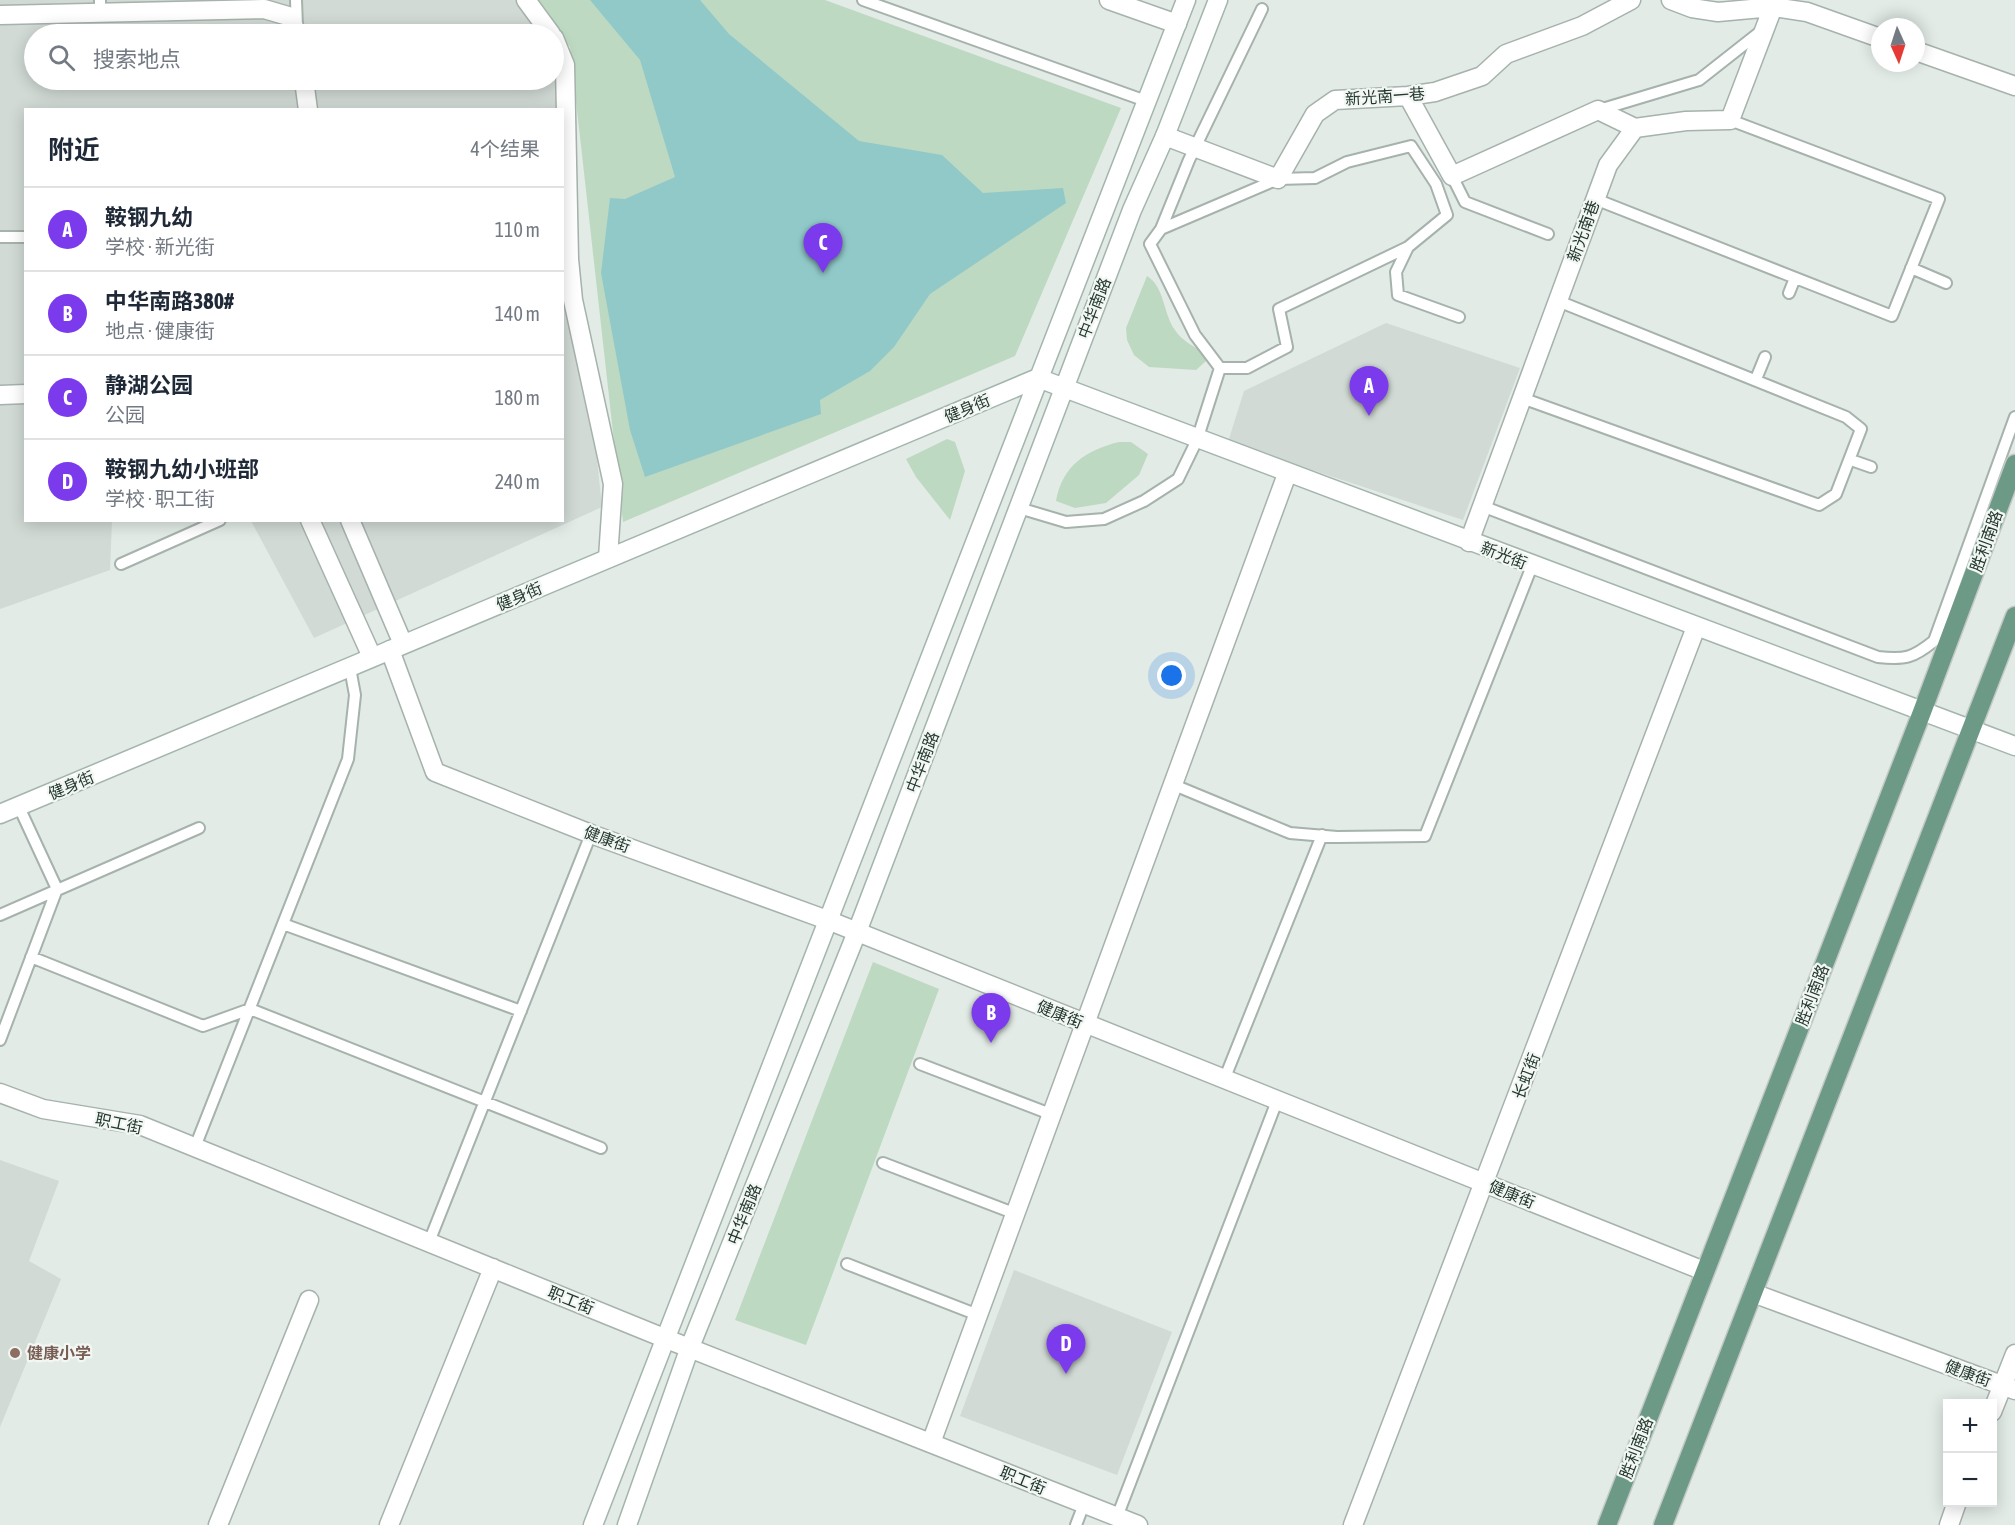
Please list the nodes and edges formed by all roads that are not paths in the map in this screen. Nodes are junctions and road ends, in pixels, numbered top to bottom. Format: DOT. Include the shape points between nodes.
graph roads {
  1 [pos="296,0"];
  2 [pos="526,0"];
  3 [pos="863,0"];
  4 [pos="1109,0"];
  5 [pos="1186,0"];
  6 [pos="1218,0"];
  7 [pos="1671,0"];
  8 [pos="1627,1"];
  9 [pos="100,6"];
  10 [pos="1773,7"];
  11 [pos="1262,9"];
  12 [pos="0,15"];
  13 [pos="293,24"];
  14 [pos="297,24"];
  15 [pos="543,24"];
  16 [pos="1177,24"];
  17 [pos="1766,27"];
  18 [pos="1871,35"];
  19 [pos="1925,54"];
  20 [pos="564,65"];
  21 [pos="2015,86"];
  22 [pos="305,90"];
  23 [pos="1408,96"];
  24 [pos="1146,101"];
  25 [pos="308,108"];
  26 [pos="1598,110"];
  27 [pos="1730,120"];
  28 [pos="1635,128"];
  29 [pos="1165,136"];
  30 [pos="1196,146"];
  31 [pos="1452,176"];
  32 [pos="1278,179"];
  33 [pos="1595,199"];
  34 [pos="1161,229"];
  35 [pos="1548,234"];
  36 [pos="0,237"];
  37 [pos="24,237"];
  38 [pos="1408,247"];
  39 [pos="1911,268"];
  40 [pos="1796,278"];
  41 [pos="1946,283"];
  42 [pos="1789,293"];
  43 [pos="1558,301"];
  44 [pos="1459,317"];
  45 [pos="1765,357"];
  46 [pos="1220,368"];
  47 [pos="1038,378"];
  48 [pos="1756,379"];
  49 [pos="1063,388"];
  50 [pos="24,394"];
  51 [pos="0,395"];
  52 [pos="1522,398"];
  53 [pos="2015,417"];
  54 [pos="1197,440"];
  55 [pos="1851,460"];
  56 [pos="2015,464"];
  57 [pos="1871,467"];
  58 [pos="1287,474"];
  59 [pos="1482,506"];
  60 [pos="1019,508"];
  61 [pos="1983,508"];
  62 [pos="216,522"];
  63 [pos="311,522"];
  64 [pos="351,522"];
  65 [pos="1469,542"];
  66 [pos="608,558"];
  67 [pos="121,564"];
  68 [pos="1532,566"];
  69 [pos="2015,616"];
  70 [pos="1696,627"];
  71 [pos="397,647"];
  72 [pos="372,657"];
  73 [pos="350,668"];
  74 [pos="1922,712"];
  75 [pos="1972,731"];
  76 [pos="2015,746"];
  77 [pos="1174,785"];
  78 [pos="19,807"];
  79 [pos="0,814"];
  80 [pos="199,828"];
  81 [pos="591,834"];
  82 [pos="1322,835"];
  83 [pos="57,889"];
  84 [pos="0,915"];
  85 [pos="830,921"];
  86 [pos="283,924"];
  87 [pos="856,932"];
  88 [pos="31,957"];
  89 [pos="250,1009"];
  90 [pos="521,1011"];
  91 [pos="1087,1024"];
  92 [pos="0,1040"];
  93 [pos="920,1064"];
  94 [pos="1224,1080"];
  95 [pos="0,1093"];
  96 [pos="1277,1101"];
  97 [pos="485,1102"];
  98 [pos="1053,1115"];
  99 [pos="195,1147"];
  100 [pos="601,1148"];
  101 [pos="884,1163"];
  102 [pos="1485,1183"];
  103 [pos="1016,1214"];
  104 [pos="429,1242"];
  105 [pos="847,1264"];
  106 [pos="493,1268"];
  107 [pos="1704,1271"];
  108 [pos="1753,1293"];
  109 [pos="309,1300"];
  110 [pos="978,1315"];
  111 [pos="664,1338"];
  112 [pos="690,1347"];
  113 [pos="2015,1354"];
  114 [pos="2009,1388"];
  115 [pos="1997,1405"];
  116 [pos="931,1443"];
  117 [pos="1084,1504"];
  118 [pos="1956,1507"];
  119 [pos="1117,1517"];
  120 [pos="219,1525"];
  121 [pos="389,1525"];
  122 [pos="593,1525"];
  123 [pos="627,1525"];
  124 [pos="1076,1525"];
  125 [pos="1138,1525"];
  126 [pos="1353,1525"];
  127 [pos="1607,1525"];
  128 [pos="1663,1525"];
  129 [pos="1949,1525"];
  1 -- 14 [label="lane"];
  2 -- 15 [label="street"];
  3 -- 24 [label="lane"];
  4 -- 16 [label="street"];
  5 -- 16 [label="street, 中华南路"];
  6 -- 29 [label="street, 中华南路"];
  7 -- 10 [label="street" via="1718,12"];
  8 -- 23 [label="street, 新光南一巷" via="1582,26 1506,54 1482,76 1435,92"];
  9 -- 12 [label="street"];
  9 -- 13 [label="street" via="264,9 288,16"];
  10 -- 17 [label="street"];
  10 -- 18 [label="street" via="1807,12"];
  11 -- 30 [label="lane"];
  16 -- 24 [label="street, 中华南路"];
  17 -- 26 [label="lane" via="1699,80"];
  17 -- 27 [label="street"];
  19 -- 21 [label="street"];
  20 -- 66 [label="street" via="569,259 573,300 613,484"];
  22 -- 25 [label="street"];
  23 -- 31 [label="street"];
  23 -- 32 [label="street, 新光南一巷" via="1335,100 1315,114"];
  24 -- 47 [label="street, 中华南路"];
  26 -- 28 [label="street"];
  26 -- 31 [label="street"];
  27 -- 28 [label="street"];
  27 -- 39 [label="lane" via="1939,200"];
  28 -- 33 [label="street, 新光南巷" via="1608,165"];
  29 -- 30 [label="street"];
  29 -- 49 [label="street, 中华南路"];
  30 -- 32 [label="street"];
  30 -- 34 [label="lane"];
  31 -- 35 [label="lane" via="1465,202"];
  32 -- 34 [label="lane"];
  32 -- 38 [label="lane" via="1316,178 1347,162 1411,146 1436,184 1447,215"];
  33 -- 40 [label="lane"];
  33 -- 43 [label="street, 新光南巷"];
  34 -- 46 [label="lane" via="1150,244 1174,298"];
  36 -- 37 [label="lane"];
  38 -- 44 [label="lane" via="1396,272 1398,295"];
  38 -- 46 [label="lane" via="1279,309 1287,347 1247,368"];
  39 -- 40 [label="lane" via="1892,316"];
  39 -- 41 [label="lane"];
  40 -- 42 [label="lane"];
  43 -- 48 [label="lane"];
  43 -- 52 [label="street, 新光南巷"];
  45 -- 48 [label="lane"];
  46 -- 54 [label="lane"];
  47 -- 49 [label="street, 新光街"];
  47 -- 66 [label="street, 健身街"];
  47 -- 85 [label="street, 中华南路"];
  48 -- 55 [label="lane" via="1846,417 1861,429"];
  49 -- 54 [label="street, 新光街"];
  49 -- 60 [label="street, 中华南路"];
  50 -- 51 [label="street"];
  52 -- 55 [label="lane" via="1819,505 1836,494"];
  52 -- 59 [label="street, 新光南巷"];
  53 -- 61 [label="lane"];
  54 -- 58 [label="street, 新光街"];
  54 -- 60 [label="lane" via="1178,479 1144,501 1104,519 1066,522"];
  55 -- 57 [label="lane"];
  56 -- 61 [label="main road, 胜利南路"];
  58 -- 65 [label="street, 新光街"];
  58 -- 77 [label="street"];
  59 -- 61 [label="lane" via="1878,657 1896,659 1915,656 1934,641"];
  59 -- 65 [label="street, 新光南巷"];
  60 -- 87 [label="street, 中华南路"];
  61 -- 74 [label="main road, 胜利南路"];
  62 -- 67 [label="lane"];
  63 -- 72 [label="street"];
  64 -- 71 [label="street, 健康街"];
  65 -- 68 [label="street, 新光街"];
  66 -- 71 [label="street, 健身街"];
  68 -- 70 [label="street, 新光街"];
  68 -- 82 [label="lane" via="1425,836"];
  69 -- 75 [label="main road"];
  70 -- 74 [label="street, 新光街"];
  70 -- 102 [label="street, 长虹街"];
  71 -- 72 [label="street, 健身街"];
  71 -- 81 [label="street, 健康街" via="435,772"];
  72 -- 73 [label="street, 健身街"];
  73 -- 78 [label="street, 健身街"];
  73 -- 86 [label="lane" via="355,695 348,759"];
  74 -- 75 [label="street, 新光街"];
  74 -- 107 [label="main road, 胜利南路"];
  75 -- 76 [label="street, 新光街"];
  75 -- 108 [label="main road"];
  77 -- 82 [label="lane" via="1290,833"];
  77 -- 91 [label="street"];
  78 -- 79 [label="street, 健身街"];
  78 -- 83 [label="lane"];
  80 -- 83 [label="lane"];
  81 -- 85 [label="street, 健康街"];
  81 -- 90 [label="lane"];
  82 -- 94 [label="lane"];
  83 -- 84 [label="lane"];
  83 -- 88 [label="lane"];
  85 -- 87 [label="street, 健康街"];
  85 -- 111 [label="street, 中华南路"];
  86 -- 89 [label="lane"];
  86 -- 90 [label="lane"];
  87 -- 91 [label="street, 健康街"];
  87 -- 112 [label="street, 中华南路"];
  88 -- 89 [label="lane" via="204,1026"];
  88 -- 92 [label="lane"];
  89 -- 97 [label="lane"];
  89 -- 99 [label="lane"];
  90 -- 97 [label="lane"];
  91 -- 94 [label="street, 健康街"];
  91 -- 98 [label="street"];
  93 -- 98 [label="lane"];
  94 -- 96 [label="street, 健康街"];
  95 -- 99 [label="street, 职工街" via="43,1109 140,1125"];
  96 -- 102 [label="street, 健康街"];
  96 -- 119 [label="lane"];
  97 -- 100 [label="lane"];
  97 -- 104 [label="lane"];
  98 -- 103 [label="street"];
  99 -- 104 [label="street, 职工街"];
  101 -- 103 [label="lane"];
  102 -- 107 [label="street, 健康街"];
  102 -- 126 [label="street, 长虹街"];
  103 -- 110 [label="street"];
  104 -- 106 [label="street, 职工街"];
  105 -- 110 [label="lane"];
  106 -- 111 [label="street, 职工街"];
  106 -- 121 [label="street"];
  107 -- 127 [label="main road, 胜利南路"];
  108 -- 114 [label="street, 健康街"];
  108 -- 128 [label="main road"];
  109 -- 120 [label="street"];
  110 -- 116 [label="street"];
  111 -- 112 [label="street, 职工街"];
  111 -- 122 [label="street, 中华南路"];
  112 -- 116 [label="street, 职工街"];
  112 -- 123 [label="street, 中华南路"];
  113 -- 114 [label="street"];
  114 -- 115 [label="street"];
  116 -- 117 [label="street, 职工街"];
  117 -- 119 [label="street, 职工街"];
  117 -- 124 [label="lane"];
  118 -- 129 [label="street"];
  119 -- 125 [label="street, 职工街"];
}
